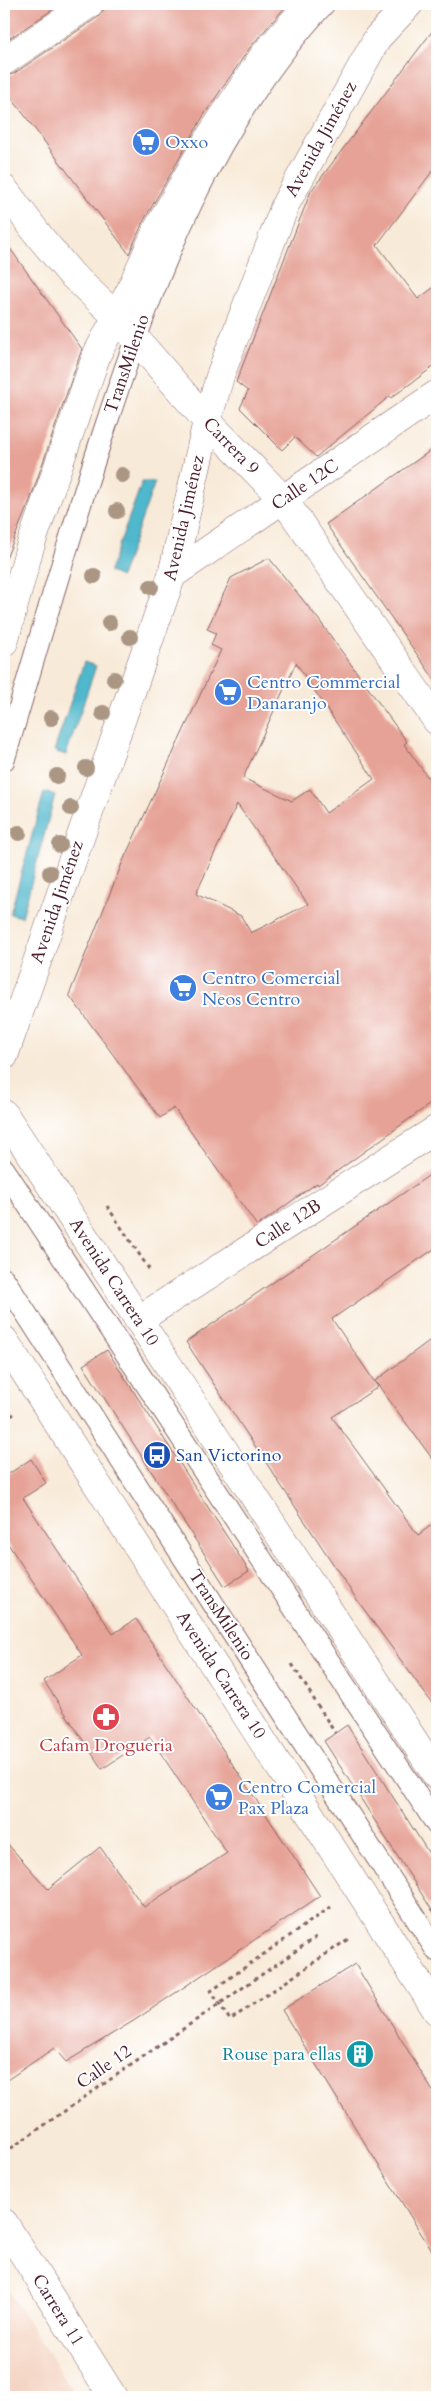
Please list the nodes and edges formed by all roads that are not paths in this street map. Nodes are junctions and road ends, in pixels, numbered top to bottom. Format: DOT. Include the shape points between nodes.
graph roads {
  1 [pos="89,4"];
  2 [pos="309,4"];
  3 [pos="324,4"];
  4 [pos="409,4"];
  5 [pos="4,61"];
  6 [pos="4,189"];
  7 [pos="116,316"];
  8 [pos="134,338"];
  9 [pos="437,394"];
  10 [pos="206,421"];
  11 [pos="283,499"];
  12 [pos="172,575"];
  13 [pos="4,642"];
  14 [pos="437,721"];
  15 [pos="4,760"];
  16 [pos="4,1056"];
  17 [pos="4,1114"];
  18 [pos="437,1129"];
  19 [pos="4,1169"];
  20 [pos="4,1279"];
  21 [pos="138,1320"];
  22 [pos="4,1340"];
  23 [pos="437,1776"];
  24 [pos="437,1825"];
  25 [pos="437,1951"];
  26 [pos="437,2011"];
  27 [pos="4,2223"];
  28 [pos="113,2397"];
  1 -- 5 [label="street"];
  2 -- 7 [label="street" via="264,55 209,138 157,230"];
  3 -- 8 [label="lane, TransMilenio" via="285,49 250,98 203,179 168,250"];
  4 -- 10 [label="street, Avenida Jiménez" via="378,37 286,203"];
  6 -- 7 [label="street, Carrera 9" via="71,274"];
  7 -- 8 [label="street, Carrera 9"];
  7 -- 13 [label="street" via="94,363 29,550"];
  8 -- 10 [label="street, Carrera 9"];
  8 -- 15 [label="lane, TransMilenio" via="74,521"];
  9 -- 11 [label="street, Calle 12C"];
  10 -- 11 [label="street, Carrera 9"];
  10 -- 12 [label="street, Avenida Jiménez"];
  11 -- 12 [label="street, Calle 12C"];
  11 -- 14 [label="street, Carrera 9"];
  12 -- 16 [label="street, Avenida Jiménez"];
  17 -- 21 [label="street, Avenida Carrera 10"];
  18 -- 21 [label="street, Calle 12B"];
  19 -- 24 [label="lane"];
  20 -- 25 [label="lane, TransMilenio"];
  21 -- 23 [label="street, Avenida Carrera 10"];
  22 -- 26 [label="street, Avenida Carrera 10"];
  27 -- 28 [label="street, Carrera 11"];
}
